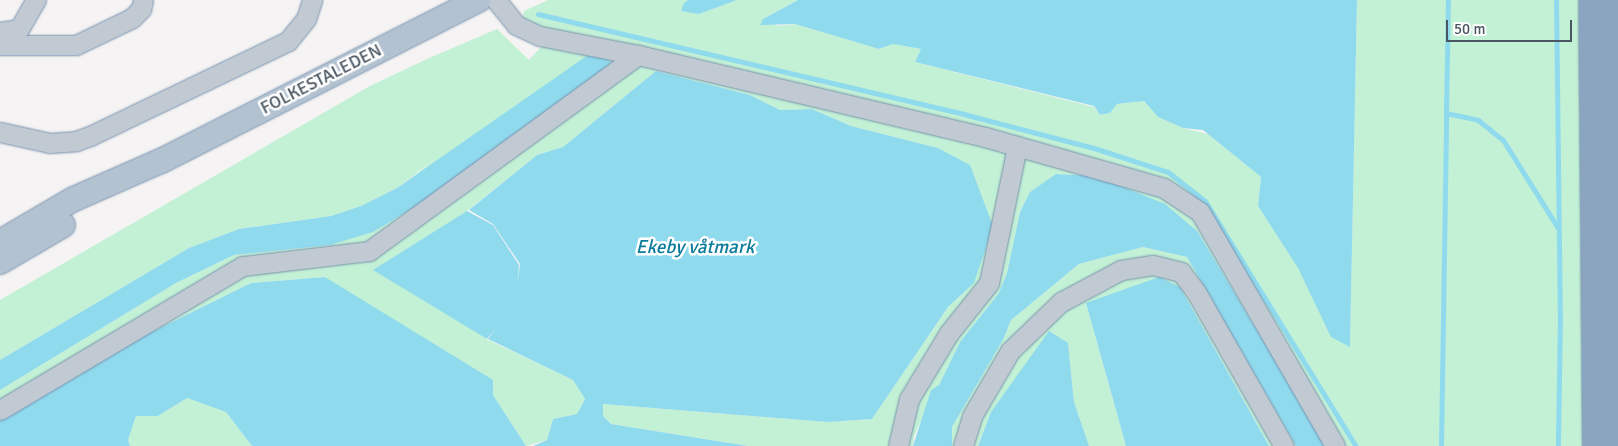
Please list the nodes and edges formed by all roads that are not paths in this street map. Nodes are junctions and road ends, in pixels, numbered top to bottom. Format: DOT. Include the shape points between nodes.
graph roads {
  1 [pos="36,0"];
  2 [pos="143,0"];
  3 [pos="312,0"];
  4 [pos="479,0"];
  5 [pos="496,0"];
  6 [pos="1594,0"];
  7 [pos="1615,0"];
  8 [pos="0,32"];
  9 [pos="22,38"];
  10 [pos="0,45"];
  11 [pos="638,55"];
  12 [pos="0,132"];
  13 [pos="1018,146"];
  14 [pos="163,160"];
  15 [pos="0,242"];
  16 [pos="0,262"];
  17 [pos="0,410"];
  18 [pos="898,446"];
  19 [pos="963,446"];
  20 [pos="1284,446"];
  21 [pos="1335,446"];
  22 [pos="1597,446"];
  23 [pos="1618,446"];
  1 -- 9 [label="lane"];
  2 -- 9 [label="lane" via="141,9 132,18 93,40 76,45"];
  3 -- 12 [label="lane" via="306,19 288,41 90,136 76,141 50,143"];
  4 -- 14 [label="main road, FOLKESTALEDEN"];
  5 -- 11 [label="lane" via="516,25 540,36"];
  6 -- 22 [label="highway"];
  7 -- 23 [label="highway"];
  8 -- 9 [label="lane"];
  9 -- 10 [label="lane"];
  11 -- 13 [label="lane"];
  11 -- 17 [label="lane" via="370,251 243,266"];
  13 -- 18 [label="lane" via="989,283 948,333 909,399"];
  13 -- 21 [label="lane" via="1164,188 1200,212"];
  14 -- 15 [label="main road, FOLKESTALEDEN" via="74,199"];
  14 -- 16 [label="main road, FOLKESTALEDEN"];
  19 -- 20 [label="lane" via="972,416 1010,351 1061,302 1121,270 1153,265 1181,272 1196,292"];
}
